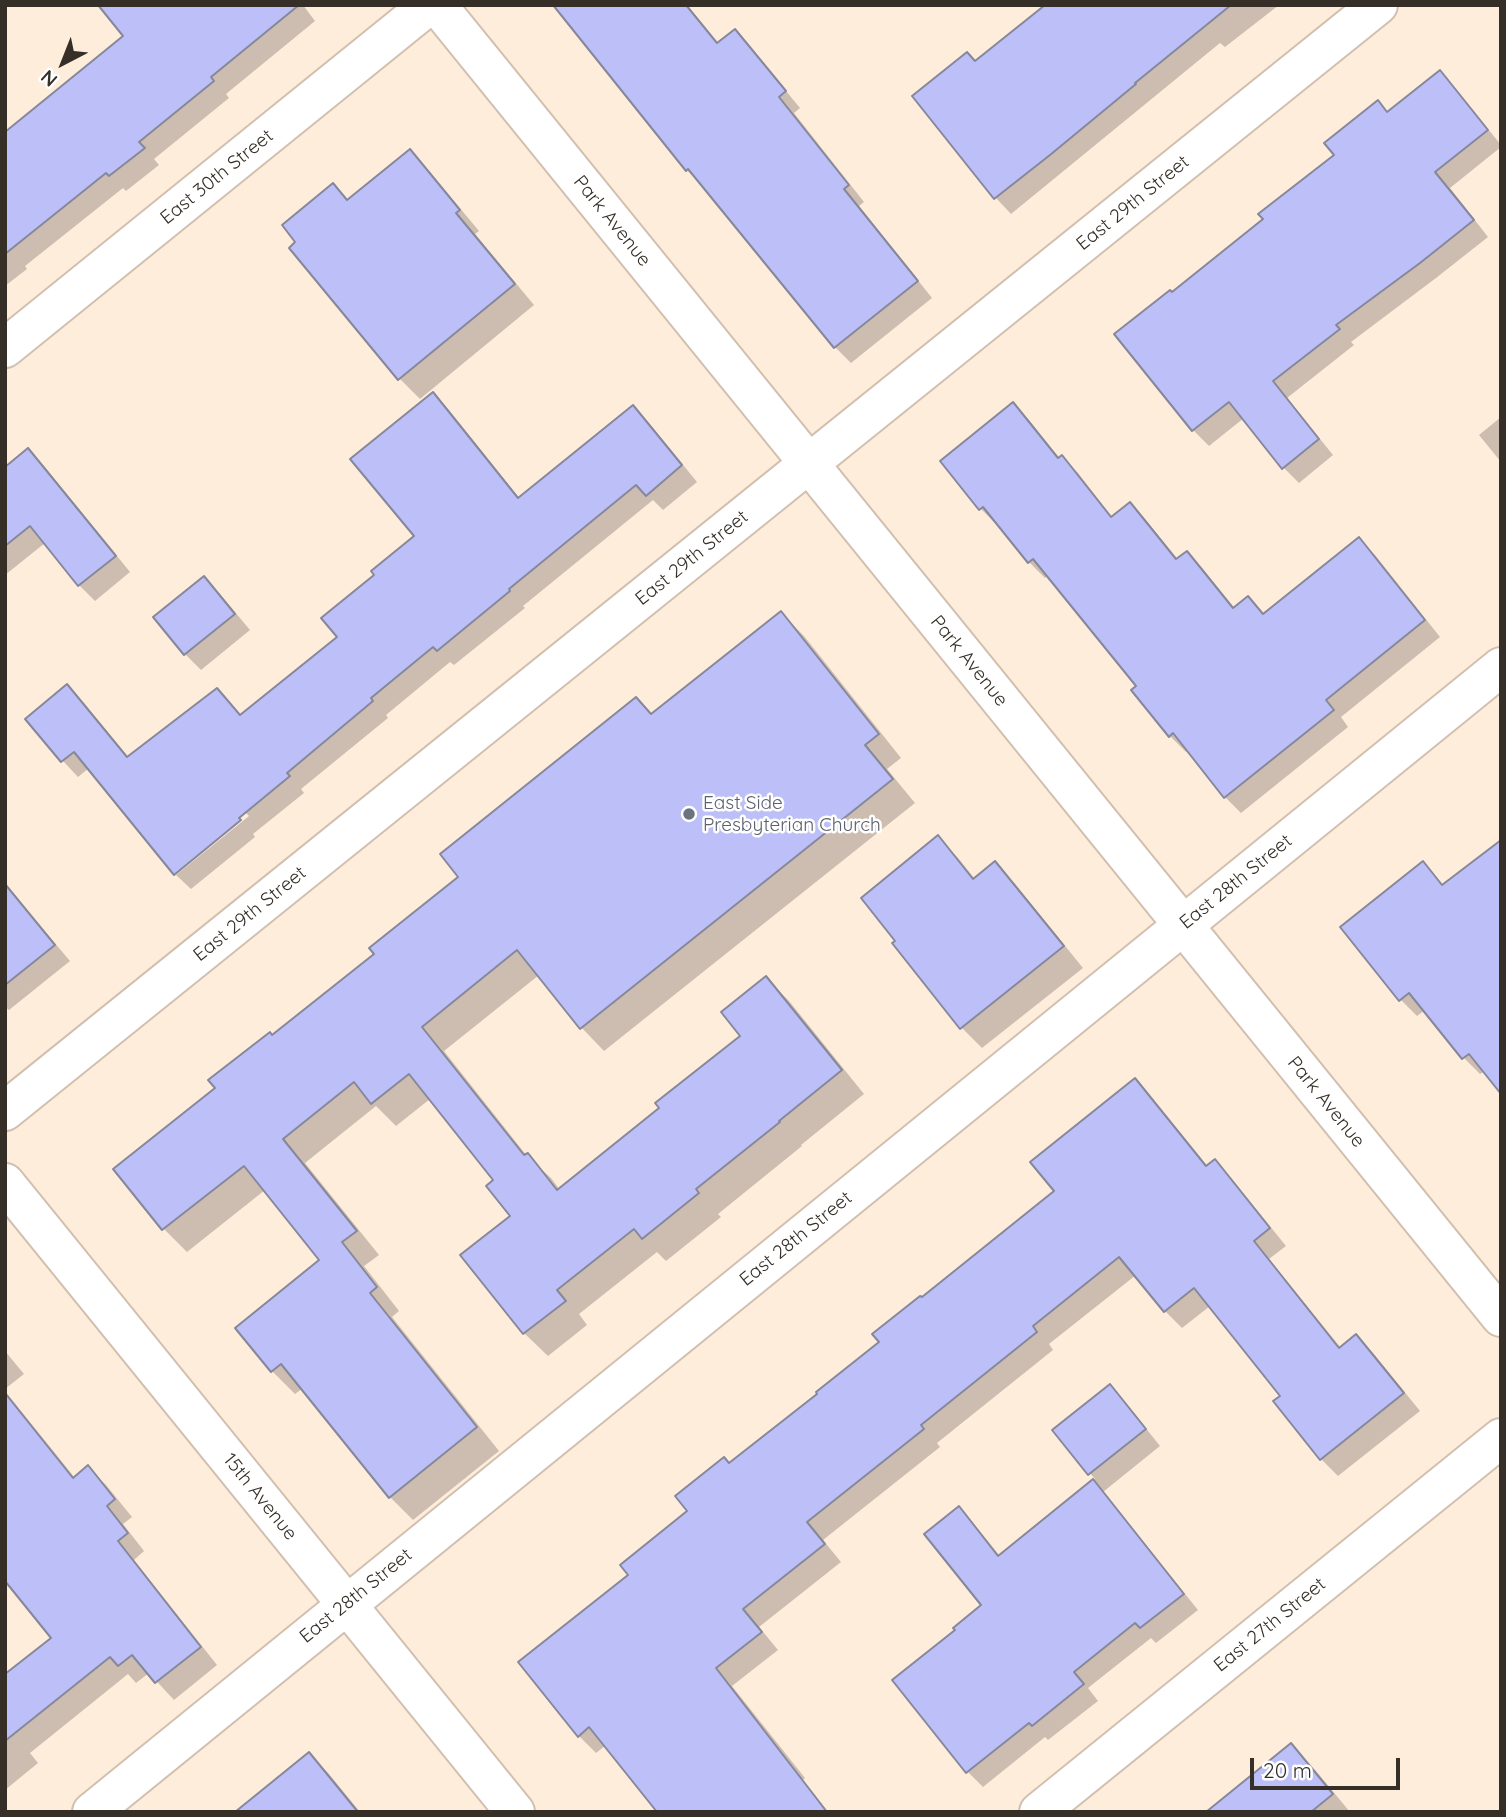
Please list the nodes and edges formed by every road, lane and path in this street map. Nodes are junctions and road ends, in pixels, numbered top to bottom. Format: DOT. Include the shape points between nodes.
graph roads {
  1 [pos="429,5"];
  2 [pos="437,5"];
  3 [pos="1378,5"];
  4 [pos="5,348"];
  5 [pos="809,464"];
  6 [pos="1501,667"];
  7 [pos="1183,925"];
  8 [pos="5,1111"];
  9 [pos="5,1183"];
  10 [pos="1501,1317"];
  11 [pos="1501,1437"];
  12 [pos="346,1604"];
  13 [pos="92,1812"];
  14 [pos="515,1812"];
  15 [pos="1039,1812"];
  1 -- 4 [label="street, East 30th Street"];
  2 -- 5 [label="street, Park Avenue"];
  3 -- 5 [label="street, East 29th Street"];
  5 -- 7 [label="street, Park Avenue"];
  5 -- 8 [label="street, East 29th Street"];
  6 -- 7 [label="street, East 28th Street"];
  7 -- 10 [label="street, Park Avenue"];
  7 -- 12 [label="street, East 28th Street"];
  9 -- 12 [label="street, 15th Avenue"];
  11 -- 15 [label="street, East 27th Street"];
  12 -- 13 [label="street, East 28th Street"];
  12 -- 14 [label="street, 15th Avenue"];
}
